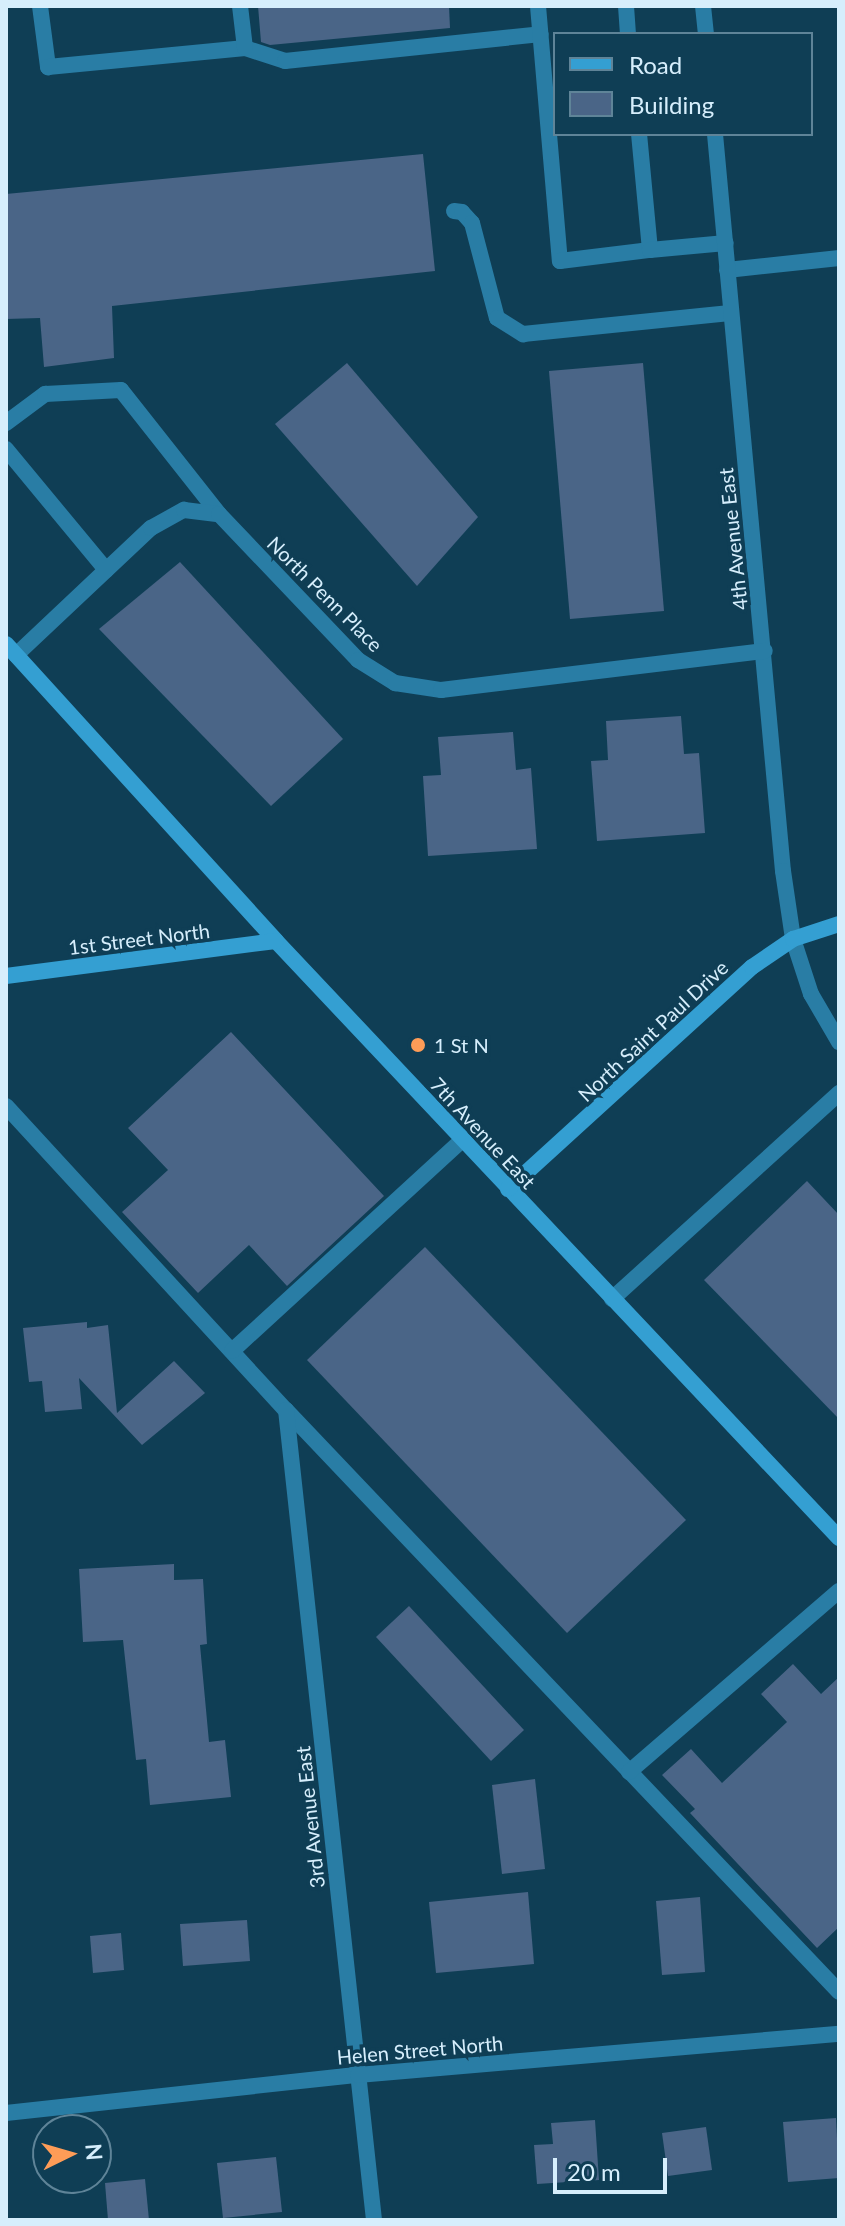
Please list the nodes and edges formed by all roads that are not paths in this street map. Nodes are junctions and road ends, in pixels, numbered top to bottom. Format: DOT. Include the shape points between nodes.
graph roads {
  1 [pos="40,6"];
  2 [pos="240,6"];
  3 [pos="538,6"];
  4 [pos="626,6"];
  5 [pos="703,6"];
  6 [pos="628,32"];
  7 [pos="706,32"];
  8 [pos="541,34"];
  9 [pos="245,48"];
  10 [pos="639,136"];
  11 [pos="715,136"];
  12 [pos="454,211"];
  13 [pos="726,243"];
  14 [pos="650,250"];
  15 [pos="839,258"];
  16 [pos="727,270"];
  17 [pos="730,313"];
  18 [pos="6,423"];
  19 [pos="6,449"];
  20 [pos="219,514"];
  21 [pos="106,570"];
  22 [pos="11,649"];
  23 [pos="765,651"];
  24 [pos="839,924"];
  25 [pos="793,939"];
  26 [pos="276,941"];
  27 [pos="6,976"];
  28 [pos="839,1042"];
  29 [pos="839,1093"];
  30 [pos="6,1106"];
  31 [pos="462,1140"];
  32 [pos="508,1189"];
  33 [pos="612,1299"];
  34 [pos="232,1351"];
  35 [pos="286,1410"];
  36 [pos="839,1538"];
  37 [pos="839,1591"];
  38 [pos="629,1772"];
  39 [pos="839,1992"];
  40 [pos="839,2034"];
  41 [pos="358,2075"];
  42 [pos="6,2113"];
  43 [pos="374,2220"];
  1 -- 9 [label="street" via="48,67"];
  2 -- 9 [label="street"];
  3 -- 8 [label="street"];
  4 -- 6 [label="street"];
  5 -- 7 [label="street"];
  8 -- 9 [label="street" via="285,61"];
  8 -- 14 [label="street" via="560,261"];
  10 -- 14 [label="street"];
  11 -- 13 [label="street, 4th Avenue East"];
  12 -- 17 [label="street" via="472,223 497,318 523,334"];
  13 -- 14 [label="street"];
  13 -- 16 [label="street, 4th Avenue East"];
  15 -- 16 [label="street"];
  16 -- 17 [label="street, 4th Avenue East"];
  17 -- 23 [label="street, 4th Avenue East"];
  18 -- 20 [label="street, North Penn Place" via="45,394 121,390"];
  19 -- 21 [label="street"];
  20 -- 21 [label="street" via="184,510 151,528"];
  20 -- 23 [label="street, North Penn Place" via="358,660 395,683 441,690"];
  21 -- 22 [label="street"];
  22 -- 26 [label="street, 7th Avenue East"];
  23 -- 25 [label="street, 4th Avenue East"];
  24 -- 25 [label="street, North Saint Paul Drive"];
  25 -- 28 [label="street, 4th Avenue East" via="811,994"];
  25 -- 32 [label="street, North Saint Paul Drive" via="719,995"];
  26 -- 27 [label="street, 1st Street North"];
  26 -- 31 [label="street, 7th Avenue East"];
  29 -- 33 [label="street"];
  30 -- 34 [label="street"];
  31 -- 32 [label="street, 7th Avenue East"];
  31 -- 34 [label="street"];
  32 -- 33 [label="street, 7th Avenue East"];
  33 -- 36 [label="street, 7th Avenue East"];
  34 -- 35 [label="street"];
  35 -- 38 [label="street"];
  35 -- 41 [label="street, 3rd Avenue East"];
  37 -- 38 [label="street"];
  38 -- 39 [label="street"];
  40 -- 41 [label="street, Helen Street North"];
  41 -- 42 [label="street, Helen Street North"];
  41 -- 43 [label="street, 3rd Avenue East"];
}
